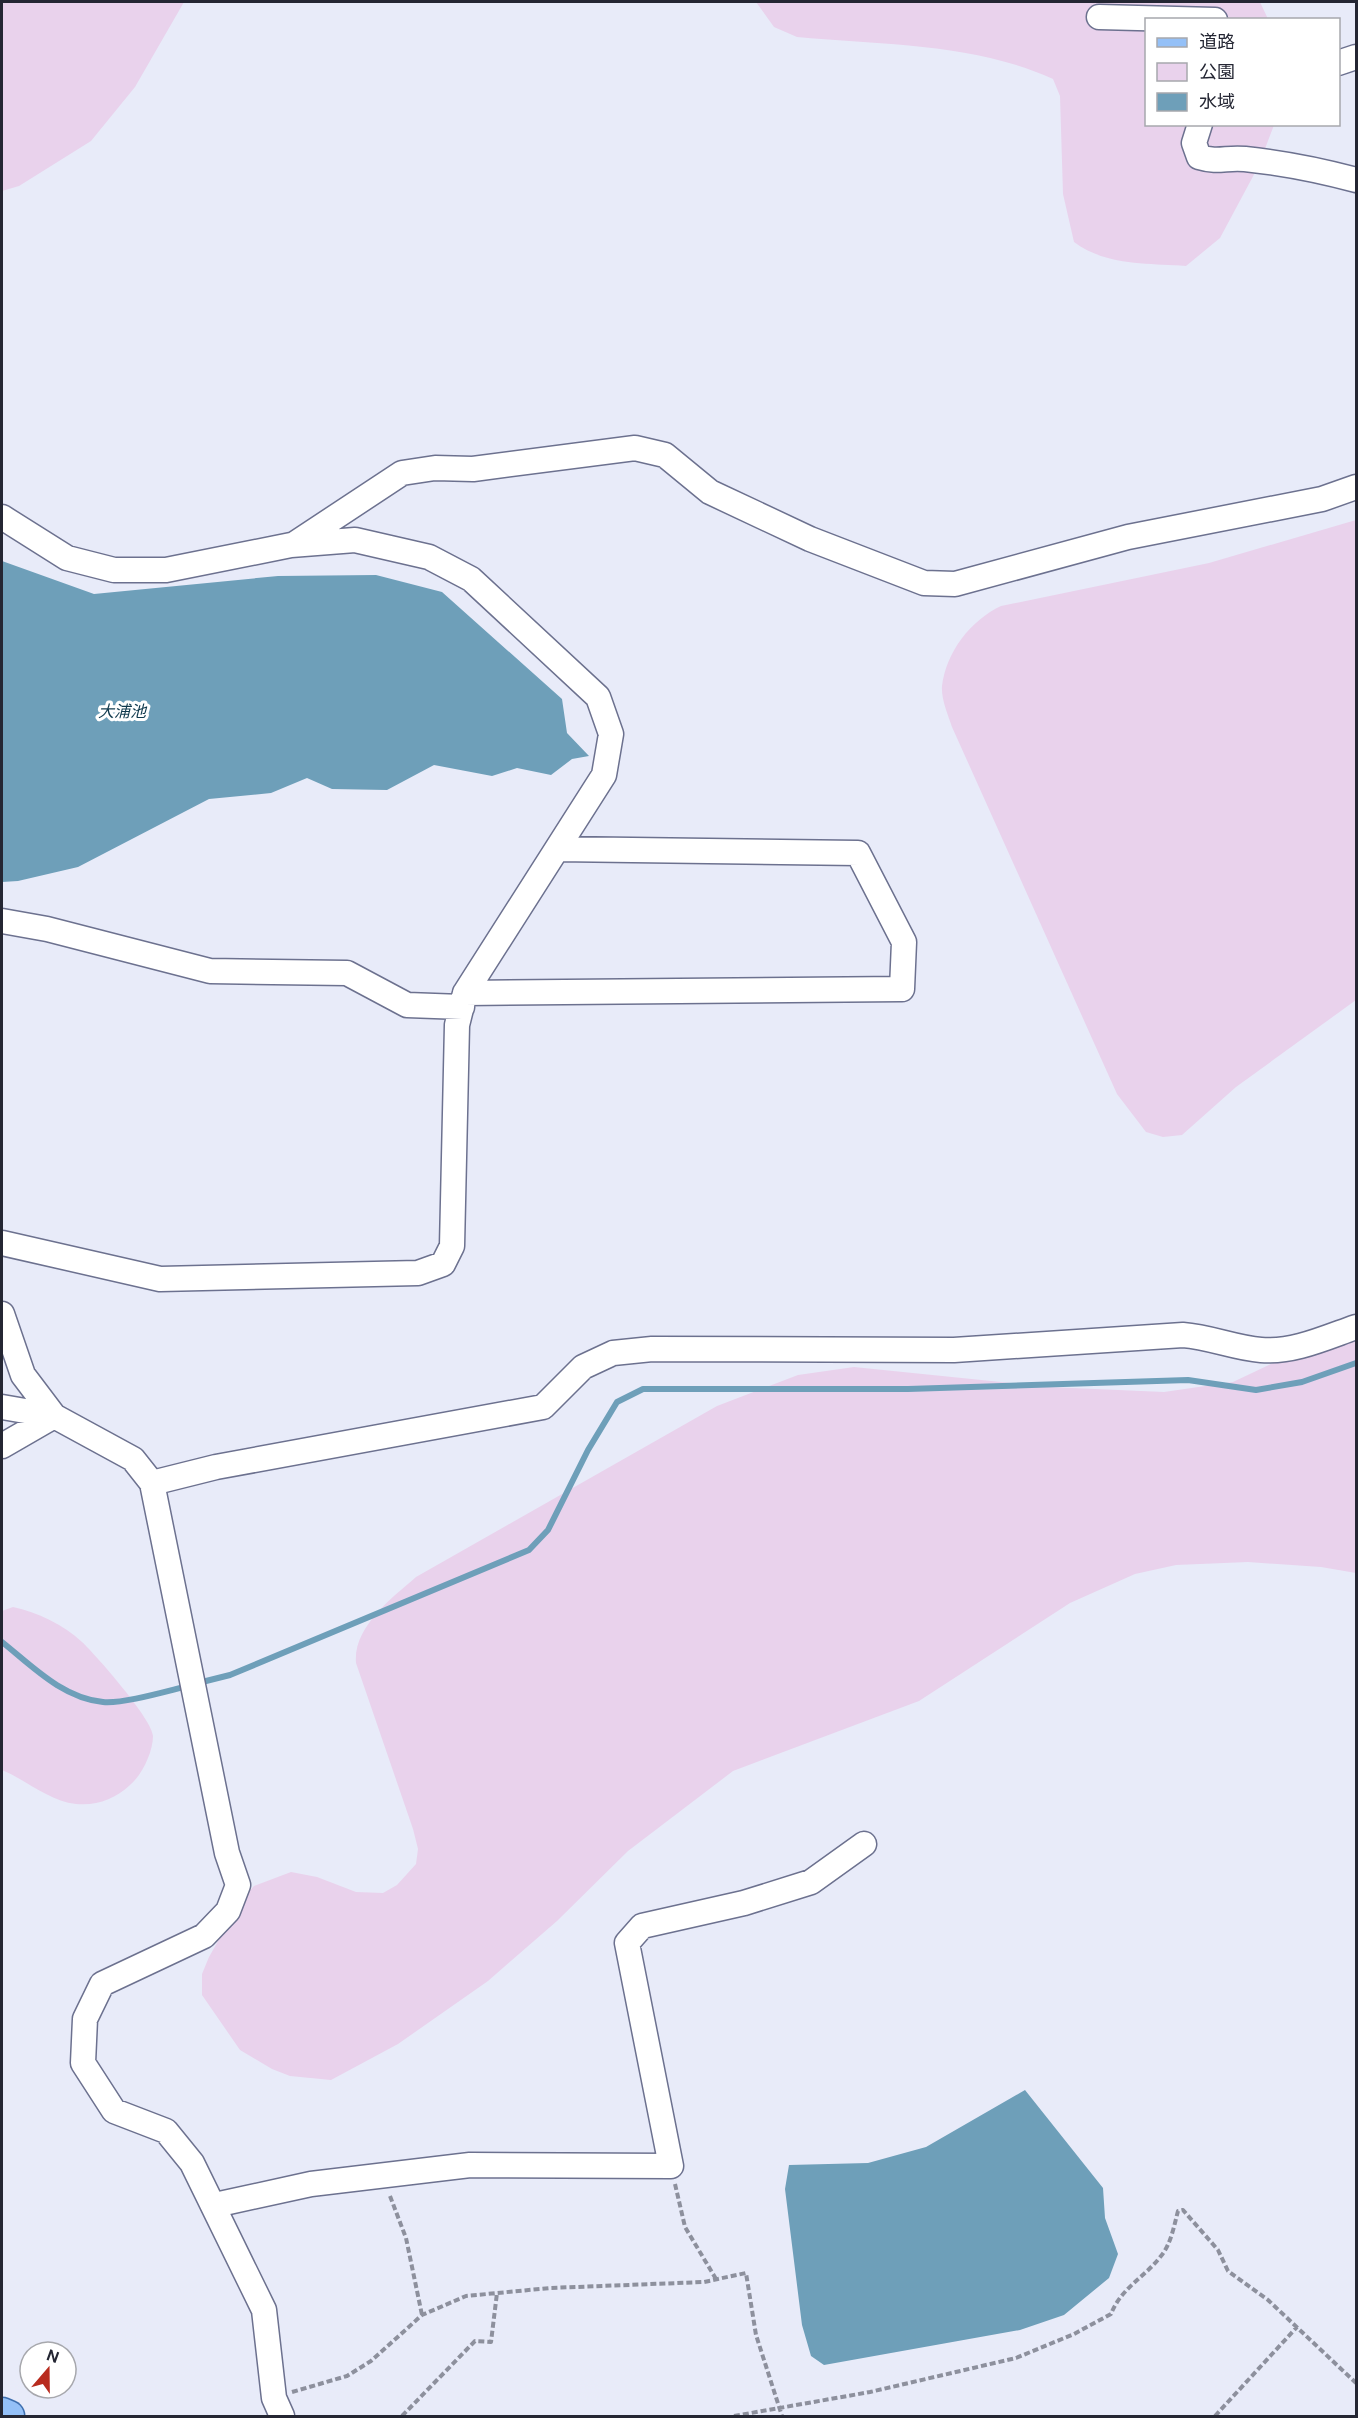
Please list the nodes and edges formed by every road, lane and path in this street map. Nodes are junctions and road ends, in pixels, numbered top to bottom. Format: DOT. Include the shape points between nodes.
graph roads {
  1 [pos="1099,17"];
  2 [pos="1145,18"];
  3 [pos="1356,57"];
  4 [pos="1340,62"];
  5 [pos="1199,126"];
  6 [pos="1356,180"];
  7 [pos="1356,487"];
  8 [pos="2,517"];
  9 [pos="291,545"];
  10 [pos="557,849"];
  11 [pos="2,921"];
  12 [pos="464,1000"];
  13 [pos="2,1243"];
  14 [pos="2,1314"];
  15 [pos="1356,1327"];
  16 [pos="2,1407"];
  17 [pos="54,1416"];
  18 [pos="2,1446"];
  19 [pos="152,1482"];
  20 [pos="864,1844"];
  21 [pos="671,2166"];
  22 [pos="383,2175"];
  23 [pos="215,2205"];
  24 [pos="717,2280"];
  25 [pos="497,2293"];
  26 [pos="422,2315"];
  27 [pos="1297,2327"];
  28 [pos="1356,2383"];
  29 [pos="278,2407"];
  30 [pos="780,2410"];
  31 [pos="2,2413"];
  32 [pos="9,2416"];
  33 [pos="402,2416"];
  34 [pos="734,2416"];
  35 [pos="782,2416"];
  36 [pos="1215,2416"];
  1 -- 2 [label="street"];
  3 -- 4 [label="street"];
  5 -- 6 [label="street" via="1194,143 1199,157 1215,162 1234,157 1298,164"];
  7 -- 9 [label="street" via="1322,499 1128,537 955,584 924,583 810,539 710,492 665,455 634,448 473,469 435,468 402,473"];
  8 -- 9 [label="street" via="67,558 114,570 166,570"];
  9 -- 10 [label="street" via="355,540 429,557 471,579 598,697 611,735 604,775"];
  10 -- 12 [label="street"];
  10 -- 12 [label="street" via="858,853 903,942 902,989"];
  11 -- 12 [label="street" via="210,971 347,973 407,1005"];
  12 -- 13 [label="street" via="457,1025 452,1246 443,1264 418,1273 160,1279"];
  14 -- 17 [label="street" via="22,1375"];
  15 -- 19 [label="street" via="1276,1350 1183,1335 954,1350 652,1349 612,1353 583,1367 543,1407"];
  16 -- 17 [label="street"];
  17 -- 18 [label="street"];
  17 -- 19 [label="street" via="133,1459"];
  19 -- 23 [label="street" via="228,1853 238,1885 228,1911 204,1936 102,1983 85,2019 83,2063 114,2111 166,2131 192,2163"];
  20 -- 21 [label="street" via="811,1882 744,1903 642,1926 627,1943"];
  21 -- 22 [label="street" via="470,2165"];
  21 -- 24 [label="path" via="685,2227"];
  22 -- 23 [label="street" via="310,2184"];
  22 -- 26 [label="path" via="406,2238"];
  23 -- 29 [label="street" via="264,2310"];
  24 -- 25 [label="path"];
  24 -- 30 [label="path" via="746,2273 756,2335"];
  25 -- 26 [label="path" via="466,2296"];
  25 -- 33 [label="path" via="491,2342 475,2341"];
  26 -- 29 [label="path" via="371,2361"];
  27 -- 28 [label="path"];
  27 -- 30 [label="path" via="1228,2271 1218,2250 1183,2210 1178,2211 1161,2258 1117,2299 1111,2314 1074,2334 1016,2358"];
  27 -- 36 [label="path"];
  30 -- 34 [label="path"];
  30 -- 35 [label="path"];
  31 -- 32 [label="main road"];
}
